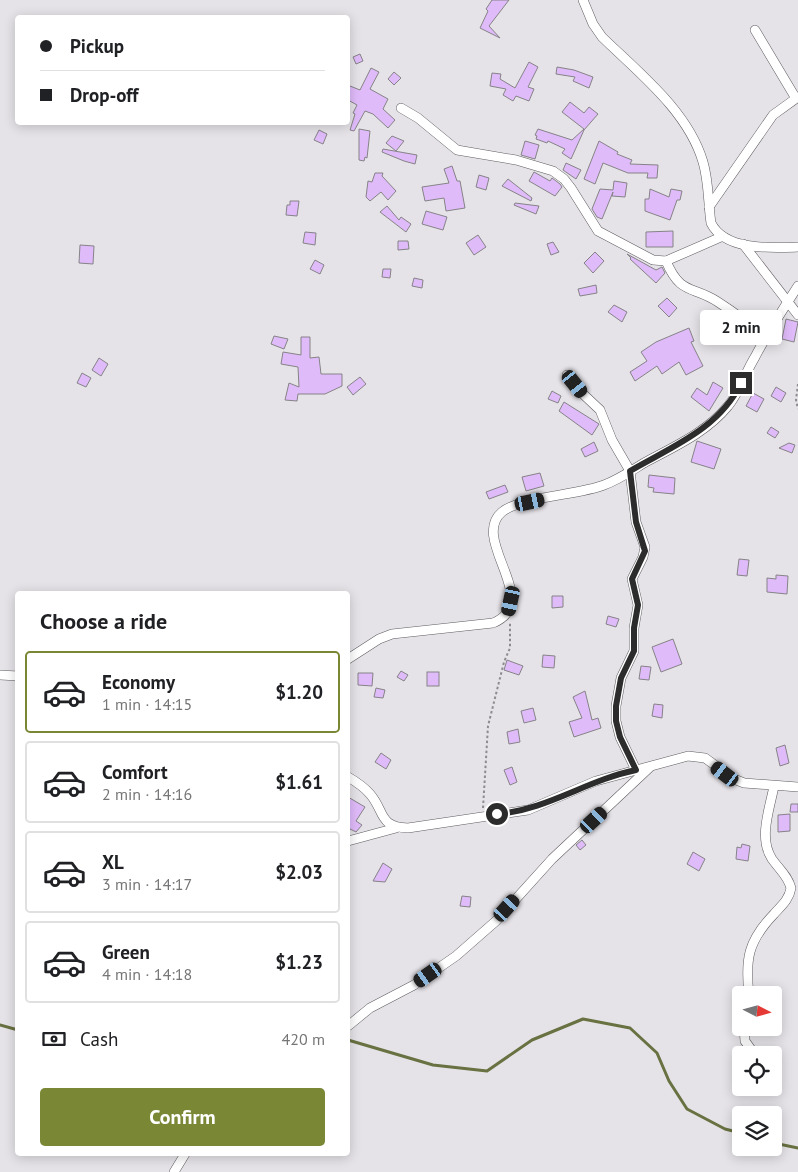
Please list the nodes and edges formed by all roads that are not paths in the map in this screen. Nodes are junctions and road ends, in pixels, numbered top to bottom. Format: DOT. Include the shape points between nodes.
graph roads {
  1 [pos="583,0"];
  2 [pos="755,30"];
  3 [pos="796,97"];
  4 [pos="401,108"];
  5 [pos="709,207"];
  6 [pos="721,237"];
  7 [pos="743,244"];
  8 [pos="798,246"];
  9 [pos="666,261"];
  10 [pos="798,286"];
  11 [pos="787,303"];
  12 [pos="798,315"];
  13 [pos="766,337"];
  14 [pos="566,375"];
  15 [pos="630,471"];
  16 [pos="350,658"];
  17 [pos="0,675"];
  18 [pos="15,676"];
  19 [pos="650,768"];
  20 [pos="636,770"];
  21 [pos="350,778"];
  22 [pos="774,786"];
  23 [pos="798,787"];
  24 [pos="396,828"];
  25 [pos="350,840"];
  26 [pos="747,986"];
  27 [pos="350,1024"];
  28 [pos="183,1156"];
  29 [pos="174,1172"];
  1 -- 5 [label="street" via="592,24 602,37 674,110 689,132 703,163"];
  2 -- 3 [label="street"];
  3 -- 5 [label="street" via="773,115"];
  4 -- 9 [label="street" via="457,150 516,160 553,171 571,188 598,231 653,260"];
  5 -- 6 [label="street" via="711,223"];
  6 -- 7 [label="street"];
  6 -- 9 [label="street"];
  7 -- 8 [label="street"];
  7 -- 11 [label="street"];
  9 -- 13 [label="street" via="672,276 684,288 710,297"];
  10 -- 11 [label="street"];
  11 -- 12 [label="street"];
  11 -- 13 [label="street"];
  13 -- 15 [label="street" via="735,396 719,415 678,445"];
  14 -- 15 [label="street" via="600,410"];
  15 -- 16 [label="street" via="599,487 530,502 501,512 496,520 495,540 510,587 511,601 509,612 502,619 493,623 392,634"];
  15 -- 20 [label="street" via="636,522 645,551 632,579 638,605 634,628 636,642 621,678 616,721"];
  17 -- 18 [label="street"];
  19 -- 20 [label="street"];
  19 -- 22 [label="street" via="678,757 697,755 734,779"];
  19 -- 27 [label="street" via="552,859 496,921 456,956 414,985 370,1008"];
  20 -- 24 [label="street" via="596,780 536,807 431,826"];
  21 -- 24 [label="street" via="370,793 382,817"];
  22 -- 23 [label="street"];
  22 -- 26 [label="street" via="765,839 771,858 785,875 790,888 786,900 762,926 753,942 746,968"];
  24 -- 25 [label="street"];
  28 -- 29 [label="street"];
}
